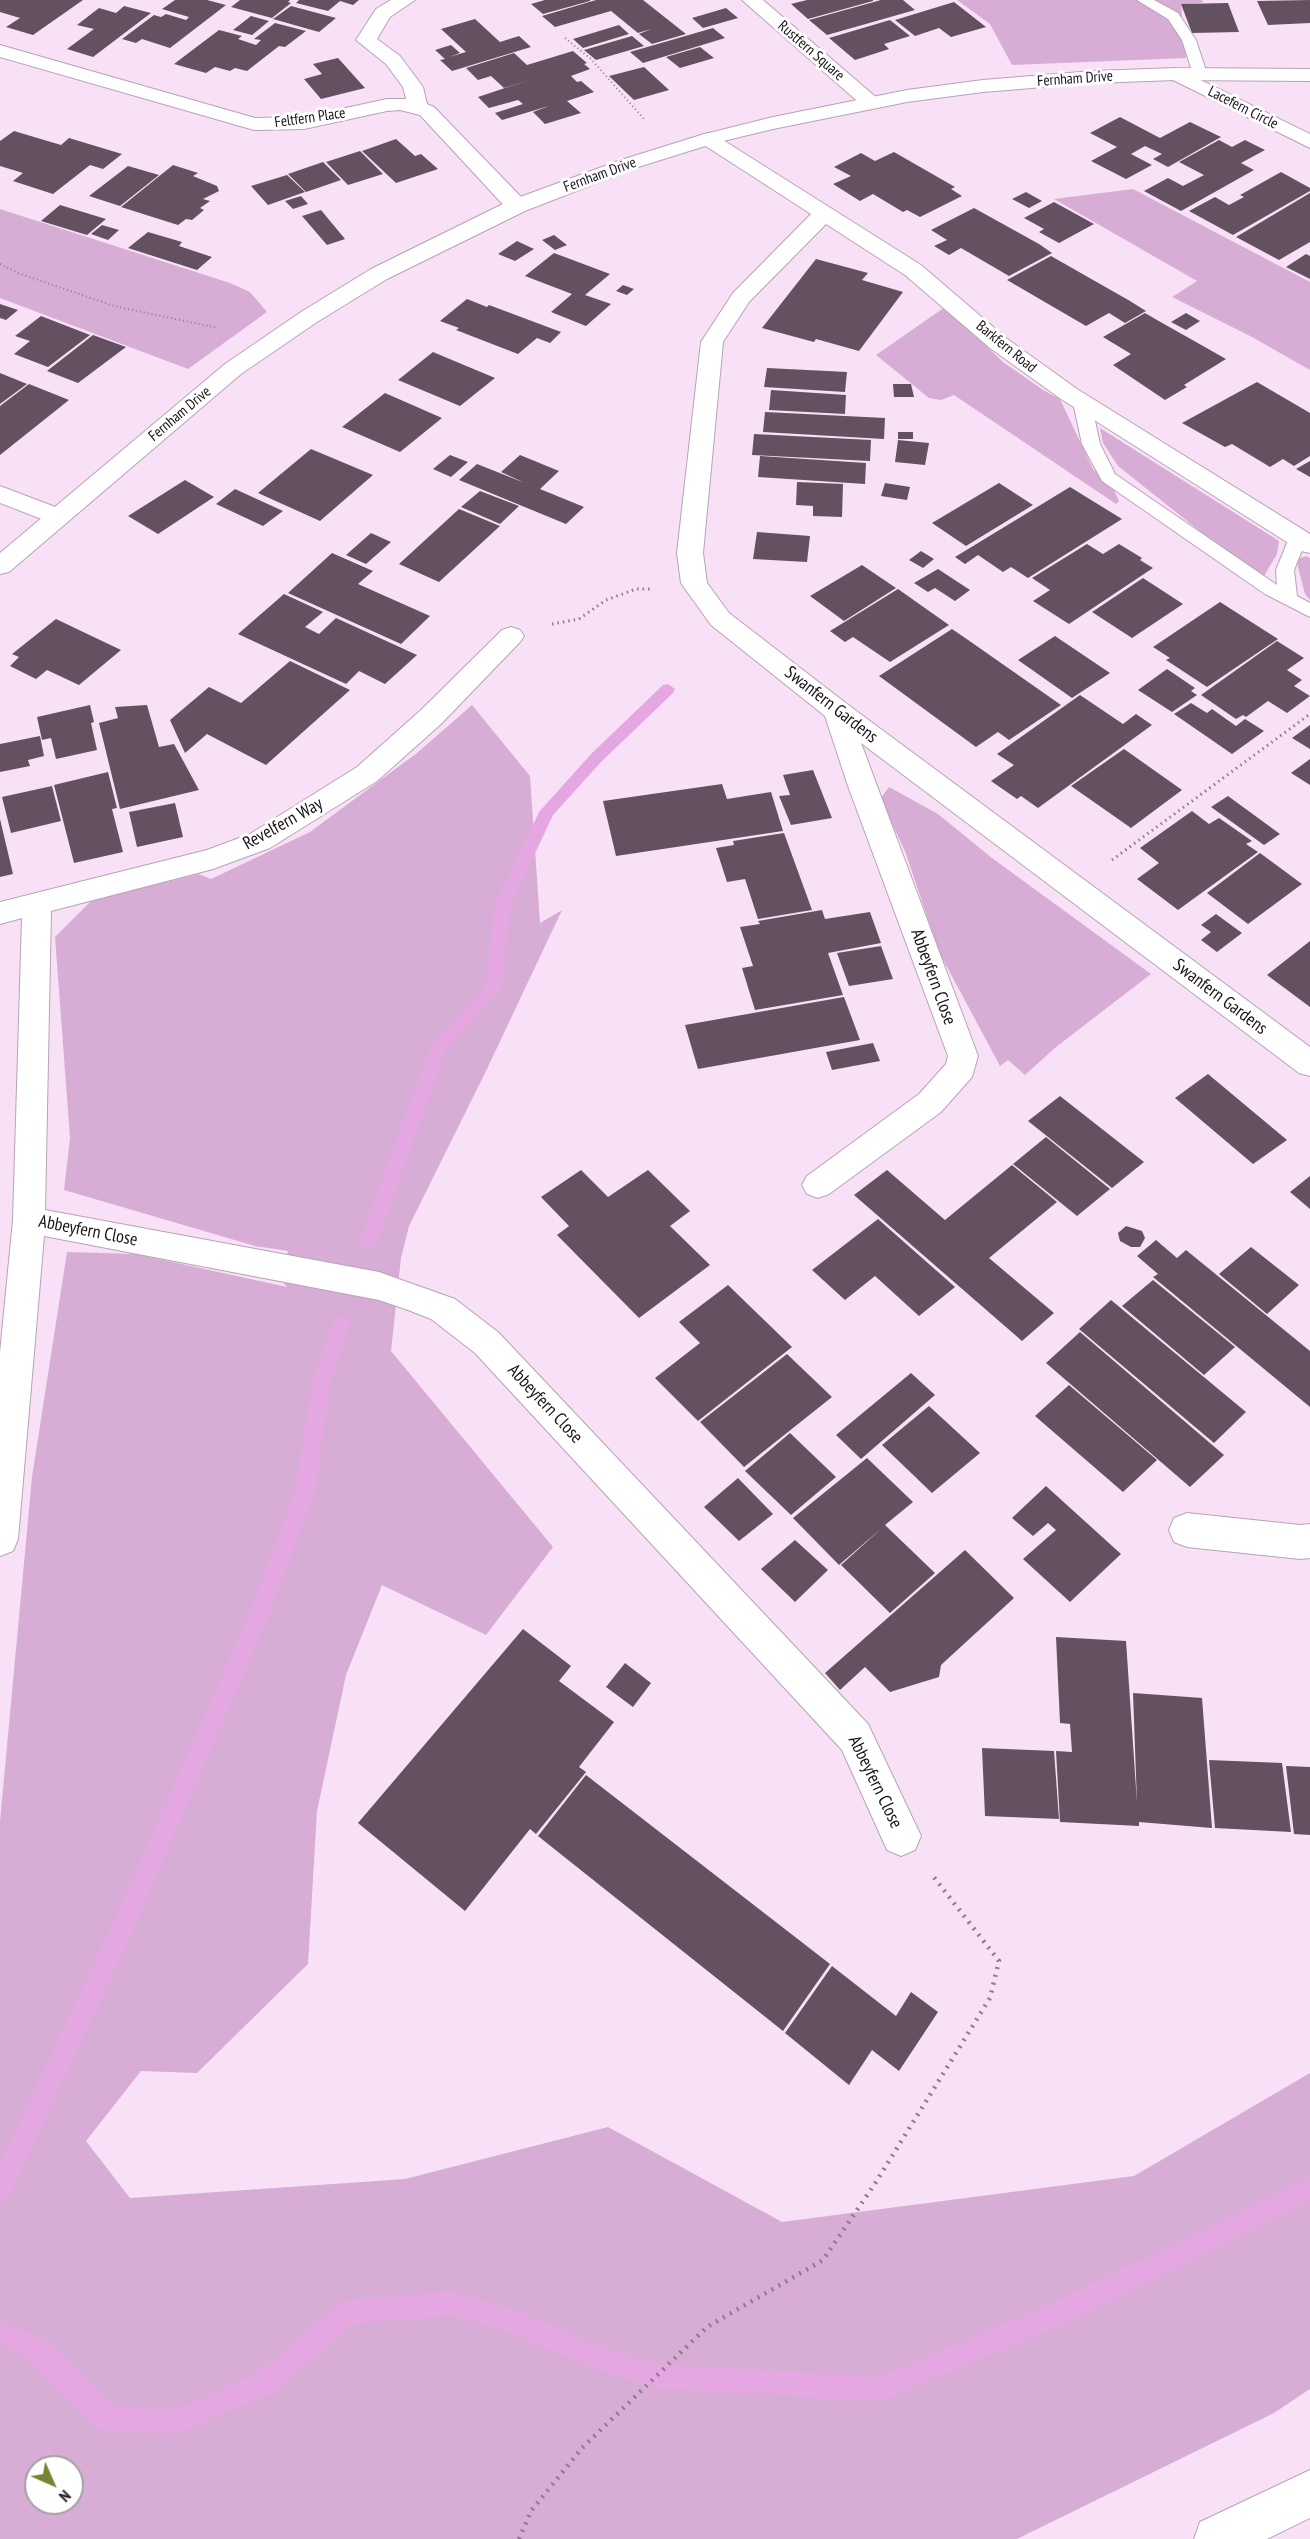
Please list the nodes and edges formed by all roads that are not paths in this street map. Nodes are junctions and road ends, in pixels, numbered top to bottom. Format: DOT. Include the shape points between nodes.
graph roads {
  1 [pos="405,0"];
  2 [pos="752,0"];
  3 [pos="1144,0"];
  4 [pos="0,51"];
  5 [pos="1176,74"];
  6 [pos="1200,74"];
  7 [pos="1310,75"];
  8 [pos="871,103"];
  9 [pos="418,108"];
  10 [pos="708,139"];
  11 [pos="1310,142"];
  12 [pos="517,206"];
  13 [pos="824,214"];
  14 [pos="1082,402"];
  15 [pos="0,494"];
  16 [pos="57,518"];
  17 [pos="1304,542"];
  18 [pos="0,566"];
  19 [pos="1288,599"];
  20 [pos="1310,611"];
  21 [pos="511,636"];
  22 [pos="837,711"];
  23 [pos="37,905"];
  24 [pos="0,913"];
  25 [pos="1310,1064"];
  26 [pos="818,1185"];
  27 [pos="28,1220"];
  28 [pos="1187,1530"];
  29 [pos="0,1539"];
  30 [pos="1310,1541"];
  31 [pos="901,1836"];
  32 [pos="1310,2493"];
  33 [pos="1217,2539"];
  1 -- 9 [label="street" via="383,13 366,40 393,60 414,87"];
  2 -- 8 [label="street, Rustfern Square"];
  3 -- 6 [label="lane" via="1173,16 1189,40"];
  4 -- 9 [label="street, Feltfern Place" via="254,124 304,123 387,105"];
  5 -- 6 [label="street, Fernham Drive"];
  5 -- 8 [label="street, Fernham Drive" via="983,86"];
  5 -- 11 [label="street, Lacefern Circle"];
  6 -- 7 [label="street, Fernham Drive"];
  8 -- 10 [label="street, Fernham Drive"];
  9 -- 12 [label="street" via="427,111"];
  10 -- 12 [label="street, Fernham Drive"];
  10 -- 13 [label="street, Barkfern Road"];
  12 -- 16 [label="street, Fernham Drive" via="380,274 233,369"];
  13 -- 14 [label="street, Barkfern Road" via="913,270 1007,349"];
  13 -- 22 [label="street, Swanfern Gardens" via="741,298 712,342 690,553 694,583 720,619"];
  14 -- 17 [label="street, Barkfern Road"];
  14 -- 19 [label="lane" via="1091,444 1108,477"];
  15 -- 16 [label="street"];
  16 -- 18 [label="street, Fernham Drive"];
  17 -- 19 [label="lane" via="1285,570"];
  19 -- 20 [label="lane"];
  21 -- 23 [label="street, Revelfern Way" via="432,717 367,774 260,841 213,859"];
  22 -- 25 [label="street, Swanfern Gardens"];
  22 -- 26 [label="street, Abbeyfern Close" via="963,1056 961,1068 930,1103"];
  23 -- 24 [label="street, Revelfern Way"];
  23 -- 27 [label="street, Abbeyfern Close"];
  27 -- 29 [label="street, Abbeyfern Close"];
  27 -- 31 [label="street, Abbeyfern Close" via="379,1286 443,1309 487,1342 855,1737"];
  28 -- 30 [label="street"];
  32 -- 33 [label="street"];
}
